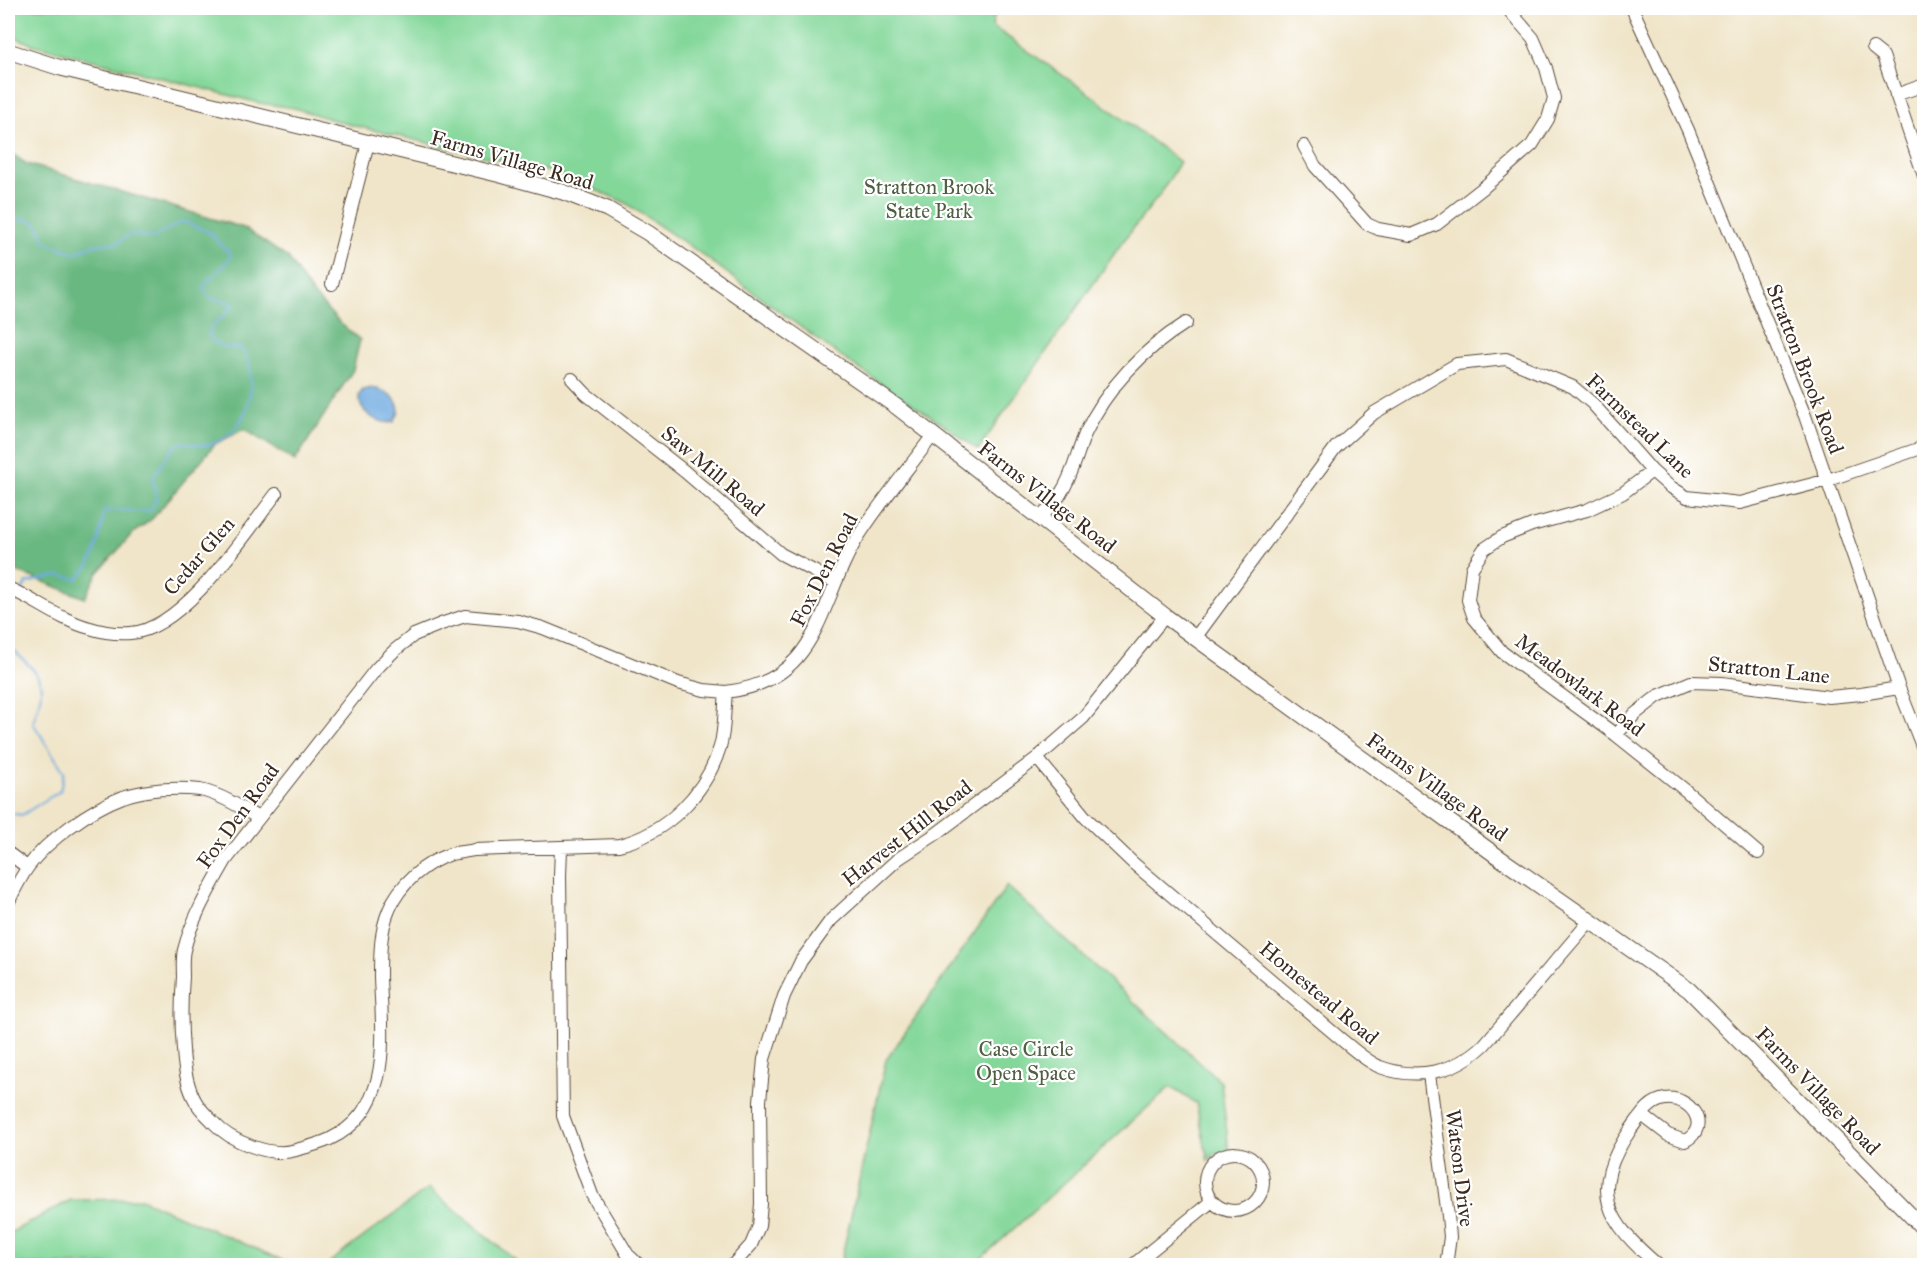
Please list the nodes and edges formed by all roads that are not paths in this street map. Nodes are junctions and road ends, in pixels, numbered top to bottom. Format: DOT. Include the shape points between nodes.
graph roads {
  1 [pos="1507,8"];
  2 [pos="1632,8"];
  3 [pos="1873,48"];
  4 [pos="8,51"];
  5 [pos="1924,85"];
  6 [pos="1896,95"];
  7 [pos="368,143"];
  8 [pos="1304,146"];
  9 [pos="1924,176"];
  10 [pos="332,284"];
  11 [pos="1186,323"];
  12 [pos="572,379"];
  13 [pos="933,435"];
  14 [pos="1924,447"];
  15 [pos="1652,471"];
  16 [pos="1828,480"];
  17 [pos="276,494"];
  18 [pos="1041,518"];
  19 [pos="835,582"];
  20 [pos="16,592"];
  21 [pos="1165,616"];
  22 [pos="1195,638"];
  23 [pos="1899,688"];
  24 [pos="726,692"];
  25 [pos="1616,735"];
  26 [pos="1924,751"];
  27 [pos="1037,758"];
  28 [pos="258,818"];
  29 [pos="561,848"];
  30 [pos="8,853"];
  31 [pos="1758,853"];
  32 [pos="27,867"];
  33 [pos="8,903"];
  34 [pos="1589,922"];
  35 [pos="1429,1074"];
  36 [pos="1642,1114"];
  37 [pos="1212,1201"];
  38 [pos="1924,1229"];
  39 [pos="640,1266"];
  40 [pos="732,1266"];
  41 [pos="1132,1266"];
  42 [pos="1446,1266"];
  43 [pos="1659,1266"];
  1 -- 8 [label="street" via="1533,38 1546,68 1554,98 1548,119 1532,145 1437,224 1411,235 1366,224 1316,166"];
  2 -- 16 [label="street, Stratton Brook Road" via="1688,130"];
  3 -- 6 [label="street" via="1883,56"];
  4 -- 7 [label="main road, Farms Village Road" via="61,68"];
  5 -- 6 [label="street"];
  6 -- 9 [label="street"];
  7 -- 10 [label="street"];
  7 -- 13 [label="main road, Farms Village Road" via="563,192 607,209 669,247"];
  11 -- 18 [label="street" via="1134,364 1107,396 1086,432 1061,494"];
  12 -- 19 [label="street, Saw Mill Road" via="585,394 676,464 781,554"];
  13 -- 18 [label="main road, Farms Village Road"];
  13 -- 19 [label="street, Fox Den Road" via="859,535"];
  14 -- 16 [label="street, Farmstead Lane"];
  15 -- 16 [label="street, Farmstead Lane" via="1686,497 1740,503"];
  15 -- 22 [label="street, Farmstead Lane" via="1573,387 1506,359 1457,364 1374,412 1336,447"];
  15 -- 25 [label="street, Meadowlark Road" via="1623,493 1587,510 1502,537 1484,549 1472,568 1468,600 1474,618 1502,652"];
  16 -- 23 [label="street, Stratton Brook Road"];
  17 -- 20 [label="street, Cedar Glen" via="203,588 174,615 155,626 132,633 89,628"];
  18 -- 21 [label="main road, Farms Village Road"];
  19 -- 24 [label="street, Fox Den Road" via="817,630 801,655 784,670 756,685"];
  21 -- 22 [label="main road, Farms Village Road"];
  21 -- 27 [label="street, Harvest Hill Road" via="1090,710"];
  22 -- 34 [label="main road, Farms Village Road"];
  23 -- 25 [label="street, Stratton Lane" via="1829,697 1691,682 1658,696"];
  23 -- 26 [label="street, Stratton Brook Road"];
  24 -- 28 [label="street, Fox Den Road" via="678,683 543,628 518,621 465,616 414,635 395,650 358,689"];
  24 -- 29 [label="street, Fox Den Road" via="721,744 704,783 689,802 636,841"];
  25 -- 31 [label="street, Meadowlark Road"];
  27 -- 35 [label="street, Homestead Road" via="1086,818 1133,863 1366,1059 1380,1067"];
  27 -- 40 [label="street, Harvest Hill Road" via="898,859 831,920 801,962 784,996 764,1059 759,1226 751,1245"];
  28 -- 29 [label="street, Fox Den Road" via="209,889 184,951 183,1050 187,1079 196,1103 222,1132 237,1142 278,1153 330,1139 351,1125 365,1110 376,1087 382,1060 381,937 388,911 404,887 417,873 451,854"];
  28 -- 32 [label="street" via="201,790 135,794 101,808 54,838"];
  29 -- 39 [label="street" via="563,1116 592,1195 628,1255"];
  30 -- 32 [label="street"];
  32 -- 33 [label="street"];
  34 -- 35 [label="street, Homestead Road" via="1484,1045 1466,1061"];
  34 -- 38 [label="main road, Farms Village Road" via="1689,990"];
  35 -- 42 [label="street, Watson Drive" via="1450,1237"];
  36 -- 43 [label="street" via="1613,1159 1608,1195 1617,1224"];
  37 -- 37 [label="street" via="1239,1211 1256,1201 1264,1183 1258,1164 1251,1157 1232,1152 1215,1160 1206,1175 1207,1193"];
  37 -- 41 [label="street"];
}
